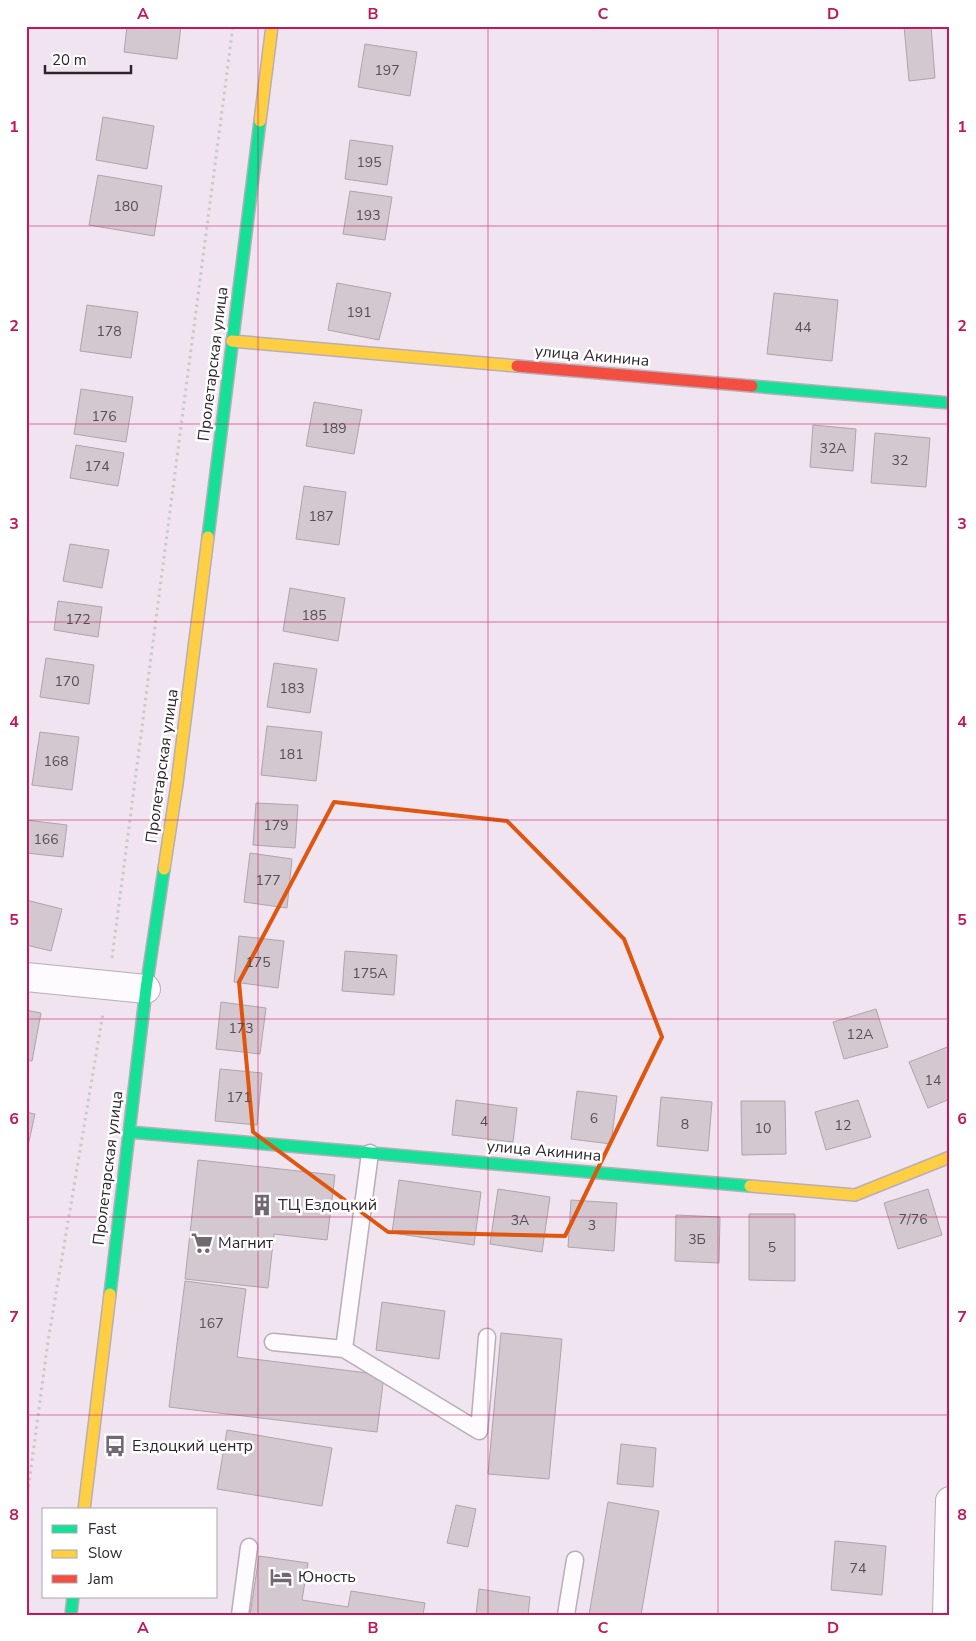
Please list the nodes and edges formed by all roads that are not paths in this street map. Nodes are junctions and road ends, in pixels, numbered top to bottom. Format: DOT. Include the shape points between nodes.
graph roads {
  1 [pos="272,26"];
  2 [pos="232,341"];
  3 [pos="950,403"];
  4 [pos="26,977"];
  5 [pos="146,989"];
  6 [pos="129,1132"];
  7 [pos="370,1152"];
  8 [pos="950,1157"];
  9 [pos="487,1337"];
  10 [pos="274,1342"];
  11 [pos="344,1348"];
  12 [pos="950,1501"];
  13 [pos="84,1508"];
  14 [pos="249,1547"];
  15 [pos="576,1560"];
  16 [pos="73,1598"];
  17 [pos="71,1615"];
  18 [pos="240,1615"];
  19 [pos="566,1615"];
  20 [pos="947,1615"];
  1 -- 2 [label="street, Пролетарская улица"];
  2 -- 3 [label="street, улица Акинина"];
  2 -- 5 [label="street, Пролетарская улица" via="177,784"];
  4 -- 5 [label="street"];
  5 -- 6 [label="street, Пролетарская улица"];
  6 -- 7 [label="street, улица Акинина"];
  6 -- 13 [label="street, Пролетарская улица"];
  7 -- 8 [label="street, улица Акинина" via="855,1195"];
  7 -- 11 [label="lane"];
  9 -- 11 [label="lane" via="479,1431"];
  10 -- 11 [label="lane"];
  12 -- 20 [label="street"];
  14 -- 18 [label="lane"];
  15 -- 19 [label="lane"];
  16 -- 17 [label="street"];
}
